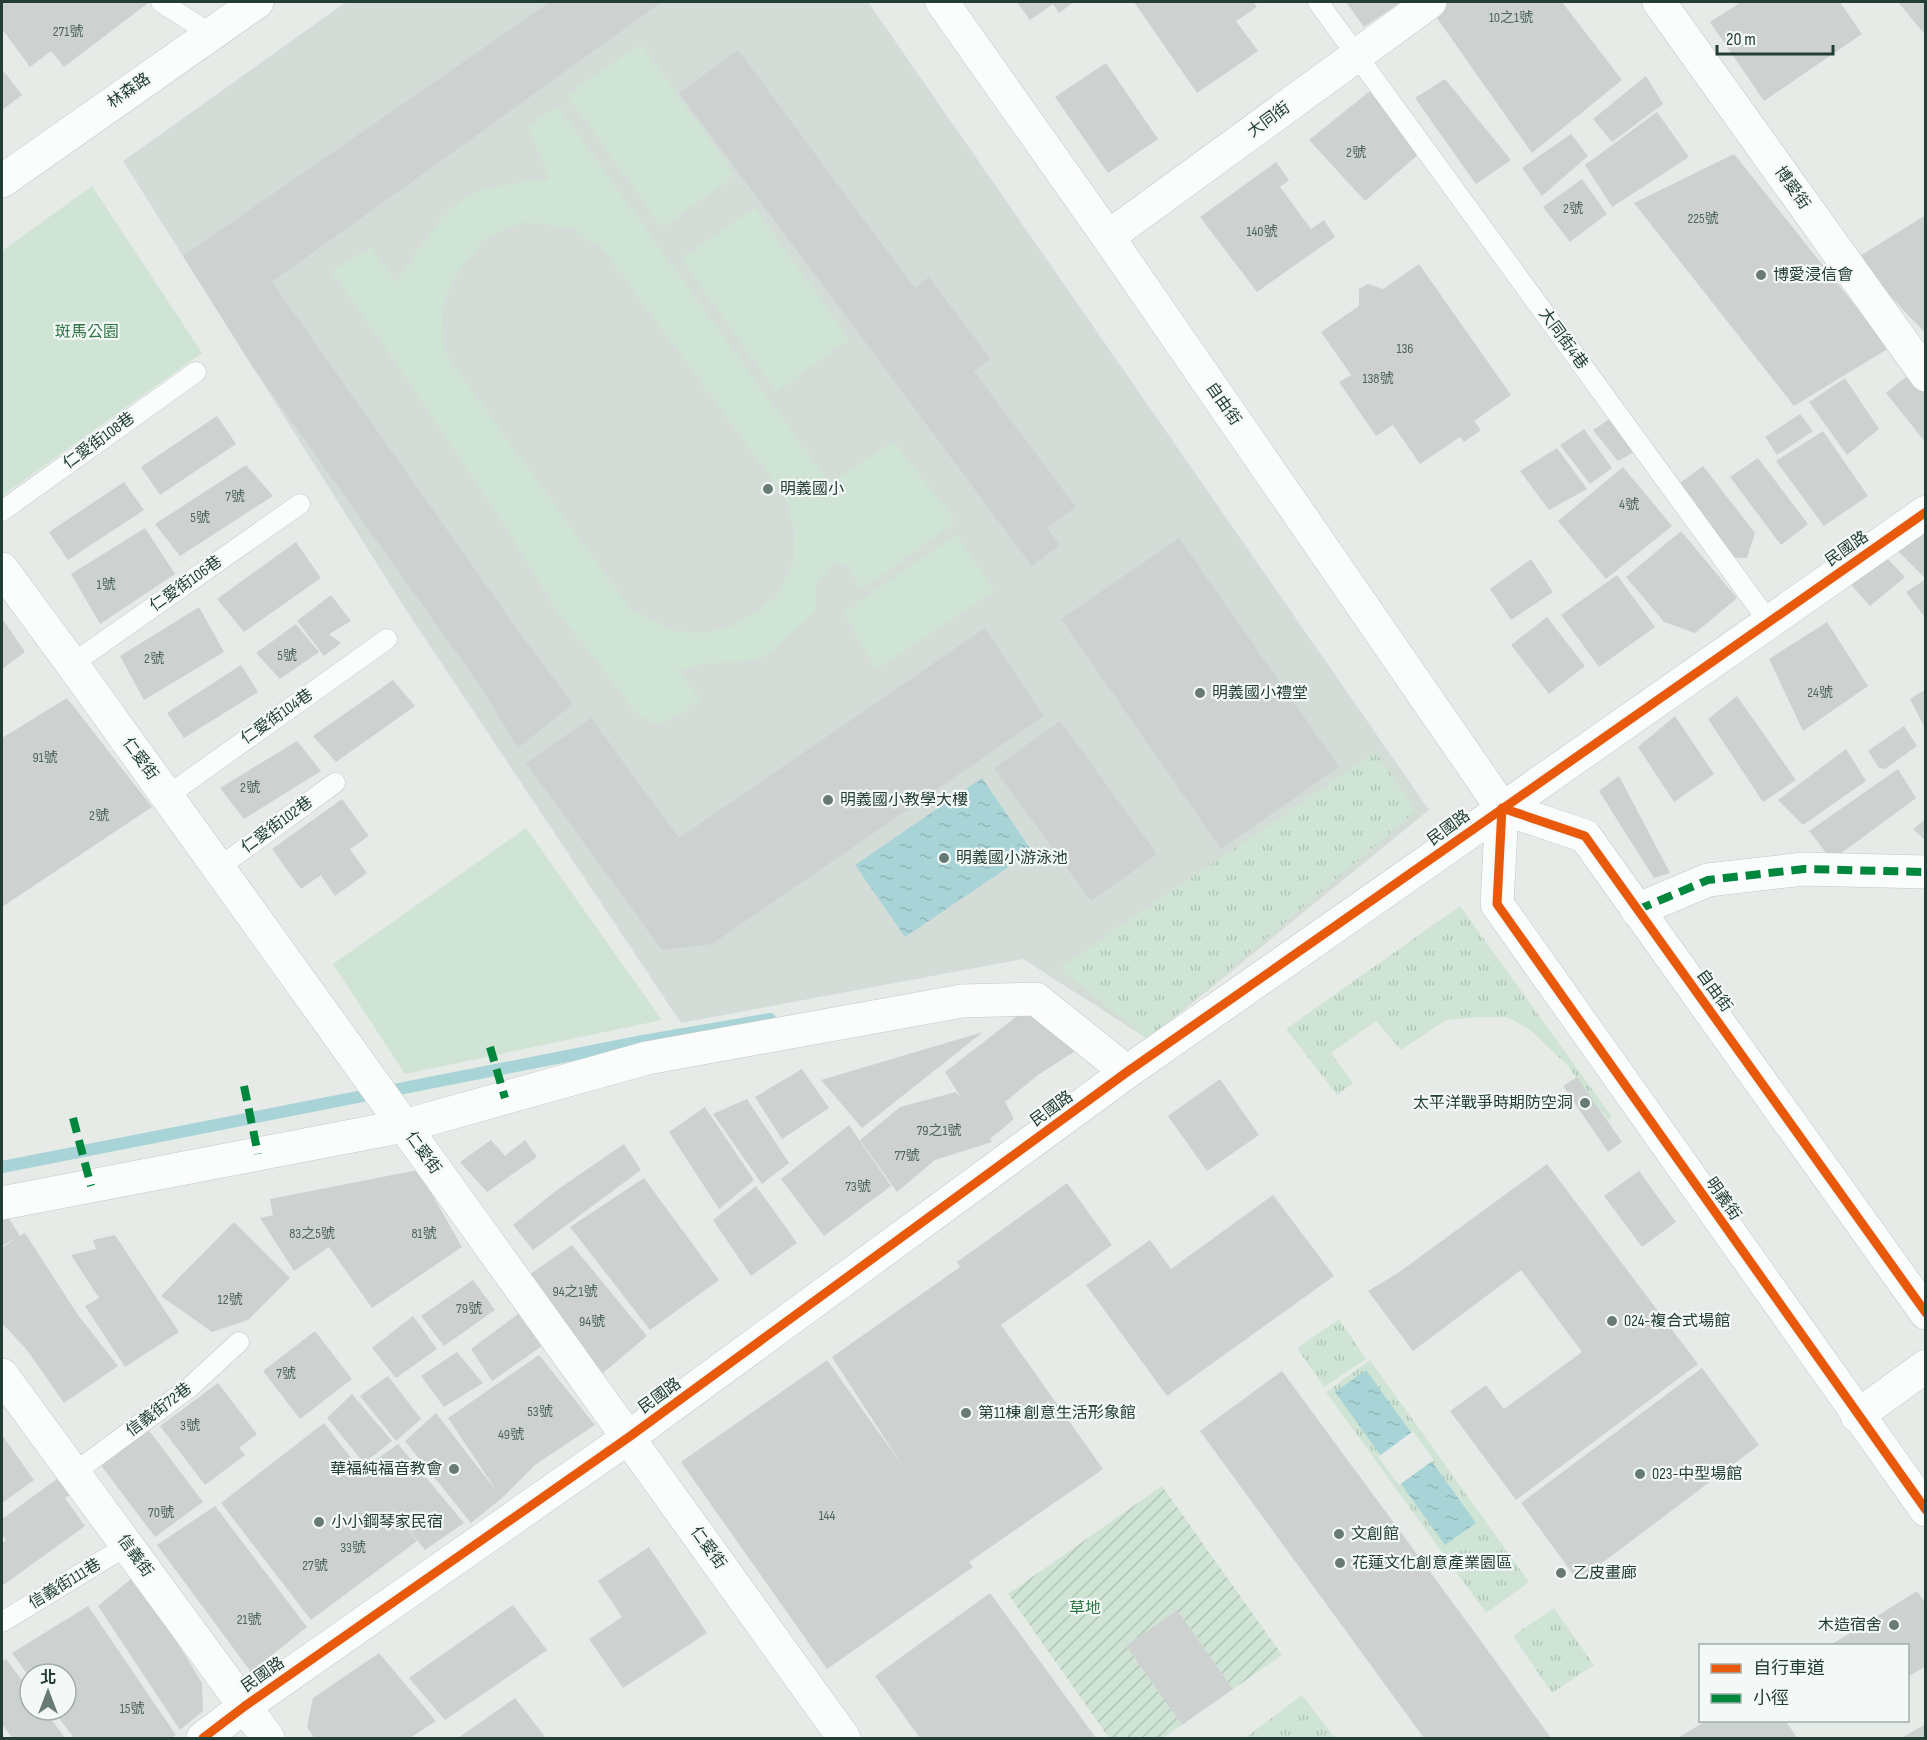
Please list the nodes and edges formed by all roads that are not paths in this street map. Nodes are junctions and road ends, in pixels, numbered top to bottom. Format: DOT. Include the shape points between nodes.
graph roads {
  1 [pos="161,2"];
  2 [pos="258,2"];
  3 [pos="942,2"];
  4 [pos="1318,2"];
  5 [pos="1430,2"];
  6 [pos="1659,2"];
  7 [pos="212,34"];
  8 [pos="1356,56"];
  9 [pos="2,181"];
  10 [pos="1108,237"];
  11 [pos="196,372"];
  12 [pos="1926,375"];
  13 [pos="300,504"];
  14 [pos="2,511"];
  15 [pos="1926,512"];
  16 [pos="2,569"];
  17 [pos="1769,622"];
  18 [pos="387,639"];
  19 [pos="72,664"];
  20 [pos="335,783"];
  21 [pos="166,796"];
  22 [pos="1502,808"];
  23 [pos="218,868"];
  24 [pos="1926,872"];
  25 [pos="1637,910"];
  26 [pos="1127,1072"];
  27 [pos="396,1116"];
  28 [pos="2,1203"];
  29 [pos="1926,1314"];
  30 [pos="239,1342"];
  31 [pos="1926,1366"];
  32 [pos="2,1375"];
  33 [pos="1857,1416"];
  34 [pos="628,1437"];
  35 [pos="74,1473"];
  36 [pos="1926,1510"];
  37 [pos="128,1545"];
  38 [pos="2,1622"];
  39 [pos="245,1706"];
  40 [pos="203,1738"];
  41 [pos="268,1738"];
  42 [pos="844,1738"];
  1 -- 7 [label="lane"];
  2 -- 7 [label="street, 林森路"];
  3 -- 10 [label="street, 自由街"];
  4 -- 8 [label="lane, 大同街4巷"];
  5 -- 8 [label="street, 大同街"];
  6 -- 12 [label="street, 博愛街"];
  7 -- 9 [label="street, 林森路"];
  8 -- 10 [label="street, 大同街"];
  8 -- 17 [label="lane, 大同街4巷"];
  10 -- 22 [label="street, 自由街"];
  11 -- 14 [label="lane, 仁愛街108巷"];
  13 -- 19 [label="lane, 仁愛街106巷"];
  15 -- 17 [label="street, 民國路"];
  16 -- 19 [label="street, 仁愛街"];
  17 -- 22 [label="street, 民國路"];
  18 -- 21 [label="lane, 仁愛街104巷"];
  19 -- 21 [label="street, 仁愛街"];
  20 -- 23 [label="lane, 仁愛街102巷"];
  21 -- 23 [label="street, 仁愛街"];
  22 -- 25 [label="street, 自由街" via="1585,836"];
  22 -- 26 [label="street, 民國路"];
  22 -- 33 [label="street, 明義街" via="1497,904"];
  23 -- 27 [label="street, 仁愛街"];
  24 -- 25 [label="street" via="1804,869 1708,880"];
  25 -- 29 [label="street, 自由街"];
  26 -- 27 [label="street" via="1036,999 962,1001 647,1058"];
  26 -- 34 [label="street, 民國路"];
  27 -- 28 [label="street"];
  27 -- 34 [label="street, 仁愛街"];
  30 -- 35 [label="lane, 信義街72巷" via="189,1388"];
  31 -- 33 [label="street"];
  32 -- 35 [label="street, 信義街"];
  33 -- 36 [label="street, 明義街"];
  34 -- 39 [label="street, 民國路"];
  34 -- 42 [label="street, 仁愛街"];
  35 -- 37 [label="street, 信義街"];
  37 -- 38 [label="lane, 信義街111巷"];
  37 -- 39 [label="street, 信義街"];
  39 -- 40 [label="street, 民國路"];
  39 -- 41 [label="street, 信義街"];
}
